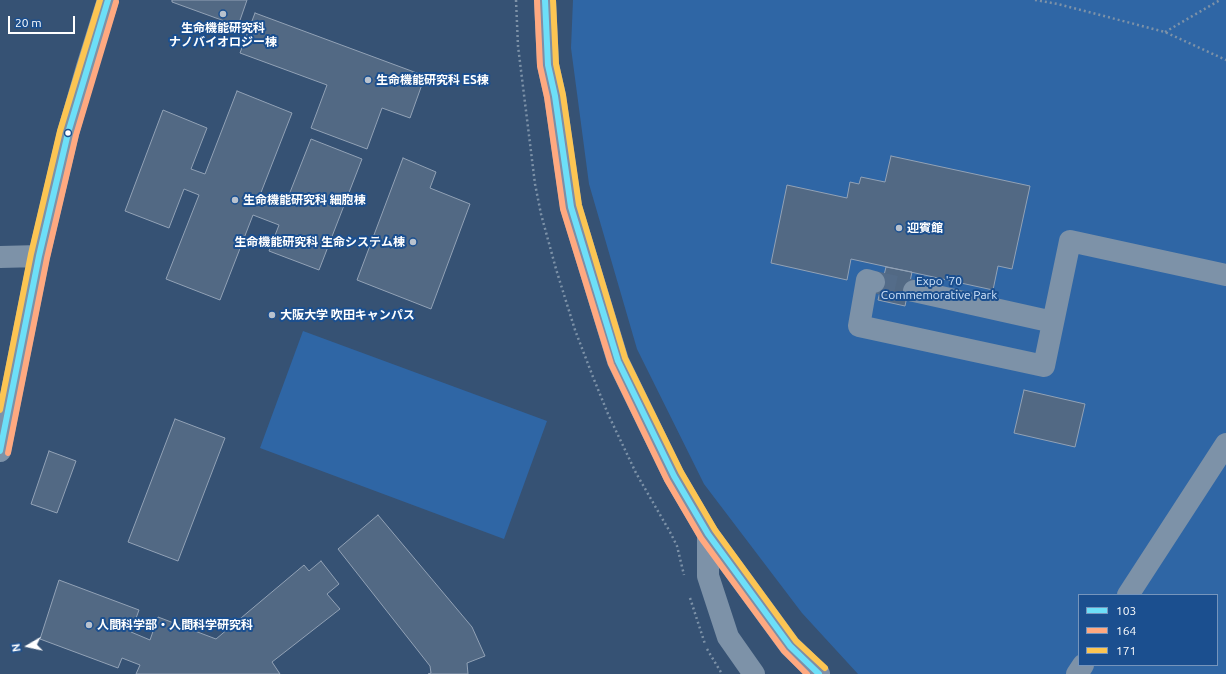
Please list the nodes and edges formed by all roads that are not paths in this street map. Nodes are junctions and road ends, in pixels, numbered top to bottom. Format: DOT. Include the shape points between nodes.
graph roads {
  1 [pos="108,0"];
  2 [pos="545,0"];
  3 [pos="39,256"];
  4 [pos="0,257"];
  5 [pos="1226,275"];
  6 [pos="874,282"];
  7 [pos="914,291"];
  8 [pos="1053,322"];
  9 [pos="1226,444"];
  10 [pos="0,451"];
  11 [pos="708,534"];
  12 [pos="1129,594"];
  13 [pos="754,674"];
  14 [pos="819,674"];
  1 -- 3 [label="street" via="68,133"];
  2 -- 11 [label="main road" via="548,65 571,207 618,361 674,476"];
  3 -- 4 [label="street"];
  3 -- 10 [label="street"];
  5 -- 8 [label="street" via="1070,241"];
  6 -- 8 [label="street" via="867,280 859,326 1044,366"];
  7 -- 8 [label="street"];
  9 -- 12 [label="street"];
  11 -- 13 [label="street" via="708,576 723,622 728,636"];
  11 -- 14 [label="main road" via="790,646"];
}
